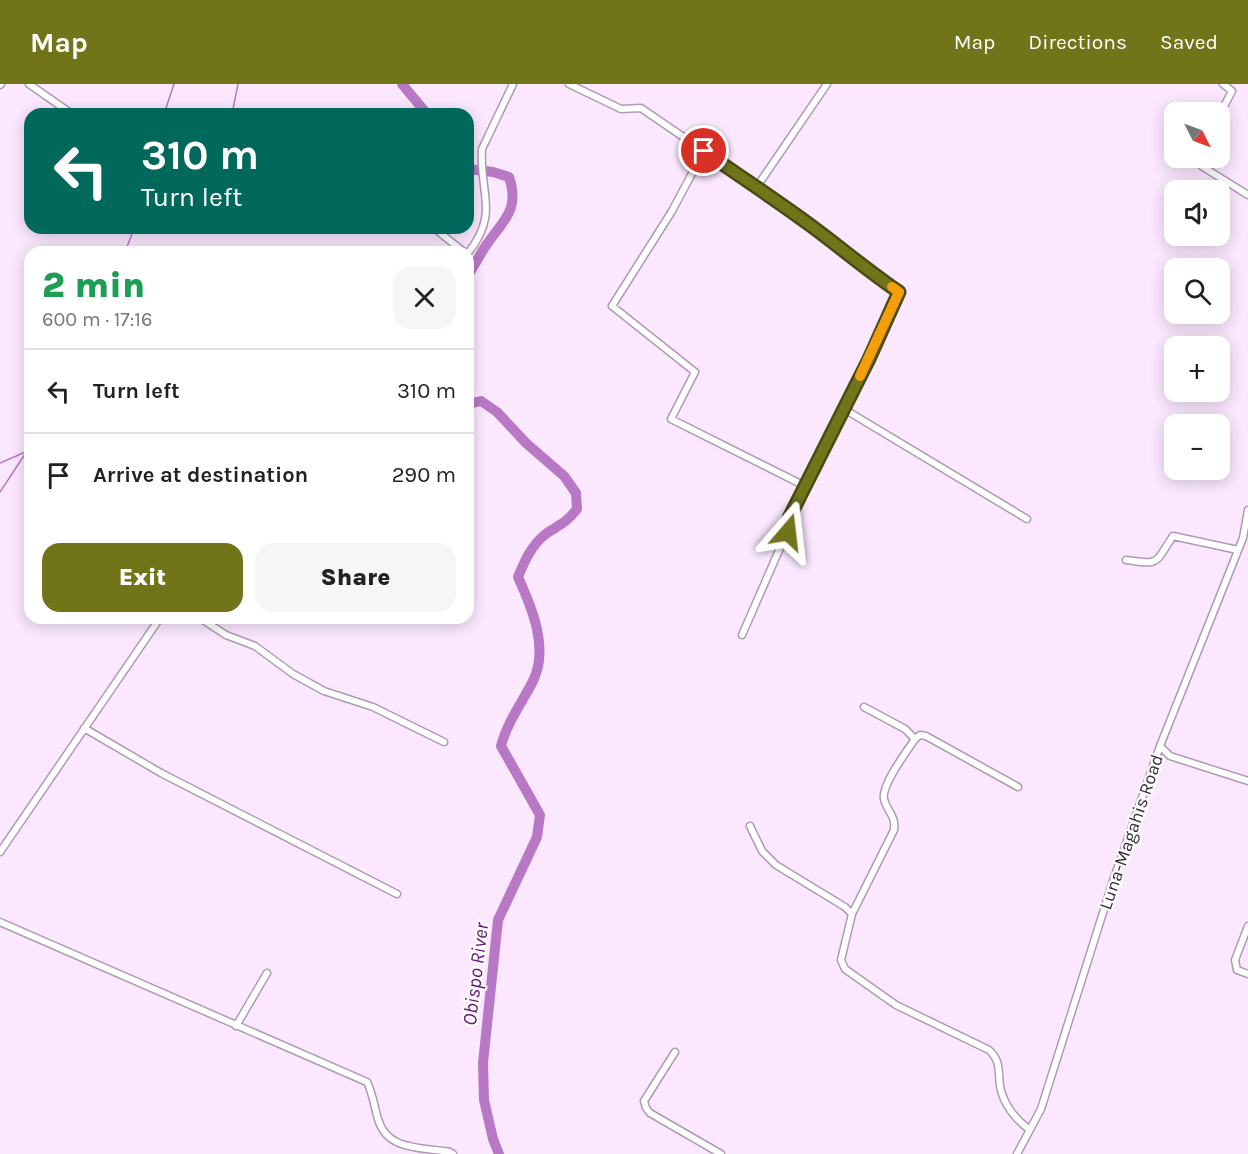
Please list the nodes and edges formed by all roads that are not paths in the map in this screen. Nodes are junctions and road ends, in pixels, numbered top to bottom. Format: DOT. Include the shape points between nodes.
graph roads {
  1 [pos="30,84"];
  2 [pos="513,84"];
  3 [pos="569,84"];
  4 [pos="1223,84"];
  5 [pos="823,85"];
  6 [pos="1226,102"];
  7 [pos="64,108"];
  8 [pos="704,151"];
  9 [pos="1205,168"];
  10 [pos="756,188"];
  11 [pos="1248,195"];
  12 [pos="442,234"];
  13 [pos="457,246"];
  14 [pos="473,246"];
  15 [pos="844,410"];
  16 [pos="805,486"];
  17 [pos="1248,510"];
  18 [pos="1027,519"];
  19 [pos="1238,550"];
  20 [pos="1126,560"];
  21 [pos="156,624"];
  22 [pos="209,624"];
  23 [pos="742,635"];
  24 [pos="864,707"];
  25 [pos="84,728"];
  26 [pos="915,739"];
  27 [pos="444,742"];
  28 [pos="1160,746"];
  29 [pos="1248,781"];
  30 [pos="1018,787"];
  31 [pos="750,826"];
  32 [pos="0,852"];
  33 [pos="397,894"];
  34 [pos="852,914"];
  35 [pos="0,922"];
  36 [pos="1248,926"];
  37 [pos="267,973"];
  38 [pos="1248,974"];
  39 [pos="236,1026"];
  40 [pos="675,1052"];
  41 [pos="1030,1130"];
  42 [pos="453,1154"];
  43 [pos="721,1154"];
  44 [pos="1017,1154"];
  1 -- 7 [label="street"];
  2 -- 14 [label="street" via="482,149 486,218"];
  3 -- 8 [label="street" via="621,109 641,108"];
  4 -- 6 [label="street" via="1232,91"];
  5 -- 10 [label="street"];
  8 -- 10 [label="street"];
  8 -- 16 [label="street" via="672,211 612,306 695,372 671,419"];
  9 -- 11 [label="street"];
  10 -- 15 [label="street" via="899,292"];
  12 -- 13 [label="street"];
  15 -- 16 [label="street"];
  15 -- 18 [label="street"];
  16 -- 23 [label="street"];
  17 -- 19 [label="street, Luna-Magahis Road"];
  19 -- 20 [label="street" via="1173,536 1156,561"];
  19 -- 28 [label="street, Luna-Magahis Road"];
  21 -- 25 [label="street"];
  22 -- 27 [label="street" via="255,646 324,691 373,707"];
  24 -- 26 [label="street" via="905,729"];
  25 -- 32 [label="street"];
  25 -- 33 [label="street" via="161,773"];
  26 -- 30 [label="street" via="926,736"];
  26 -- 34 [label="street" via="884,794 896,821 894,830"];
  28 -- 29 [label="street" via="1170,756"];
  28 -- 41 [label="street, Luna-Magahis Road" via="1041,1109"];
  31 -- 34 [label="street" via="762,851 776,865"];
  34 -- 41 [label="street" via="841,960 845,969 896,1005 989,1050 996,1057 1000,1089 1015,1119"];
  35 -- 39 [label="street"];
  36 -- 38 [label="street" via="1236,960 1238,970"];
  37 -- 39 [label="street"];
  39 -- 42 [label="street" via="367,1082 384,1135 395,1143"];
  40 -- 43 [label="street" via="644,1101 646,1108"];
  41 -- 44 [label="street, Luna-Magahis Road"];
}
